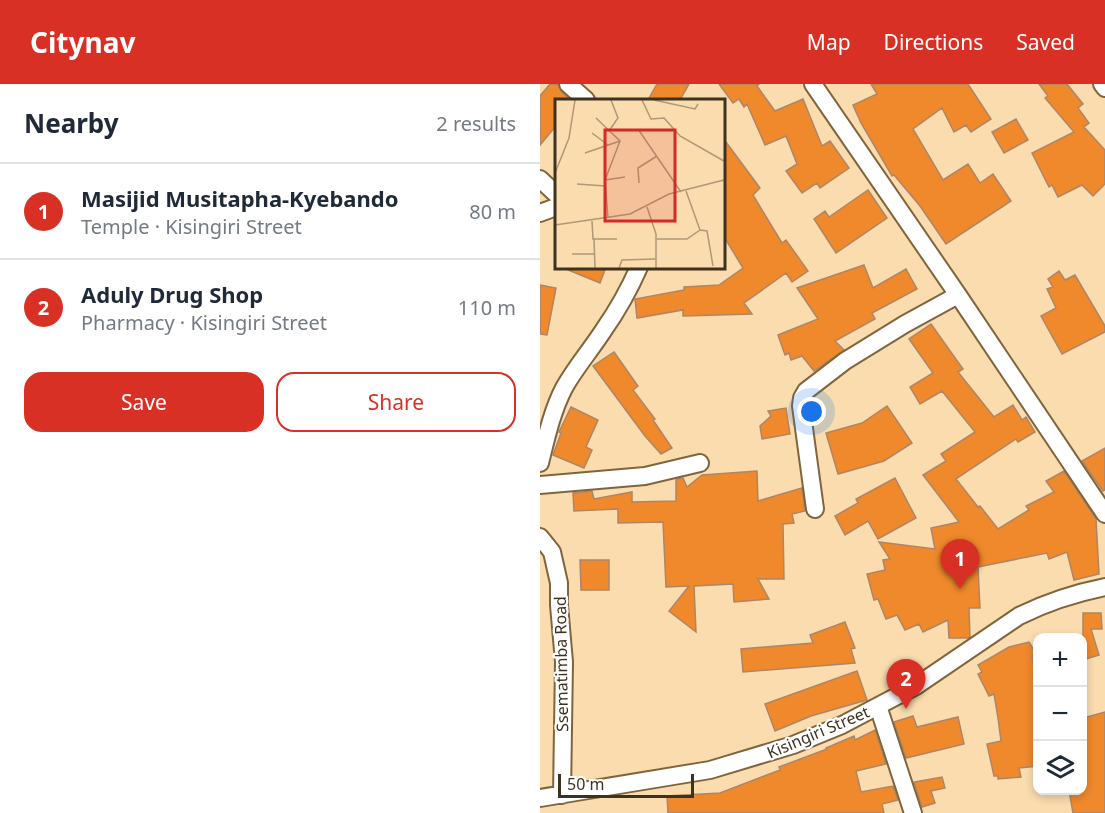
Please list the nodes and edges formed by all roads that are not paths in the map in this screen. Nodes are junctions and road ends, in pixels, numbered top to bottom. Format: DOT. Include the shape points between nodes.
graph roads {
  1 [pos="813,84"];
  2 [pos="1102,84"];
  3 [pos="572,85"];
  4 [pos="1105,88"];
  5 [pos="585,99"];
  6 [pos="540,179"];
  7 [pos="555,193"];
  8 [pos="555,207"];
  9 [pos="540,213"];
  10 [pos="639,268"];
  11 [pos="958,296"];
  12 [pos="540,463"];
  13 [pos="700,463"];
  14 [pos="540,485"];
  15 [pos="815,508"];
  16 [pos="1105,514"];
  17 [pos="540,537"];
  18 [pos="1105,587"];
  19 [pos="878,706"];
  20 [pos="562,795"];
  21 [pos="540,798"];
  22 [pos="913,813"];
  1 -- 11 [label="street"];
  2 -- 4 [label="street"];
  3 -- 5 [label="street"];
  6 -- 7 [label="street"];
  8 -- 9 [label="street"];
  10 -- 12 [label="street" via="626,295 562,391"];
  11 -- 15 [label="street" via="873,343 806,391 801,406"];
  11 -- 16 [label="street"];
  13 -- 14 [label="street" via="645,476"];
  17 -- 20 [label="street, Ssematimba Road" via="552,552 559,583 564,662"];
  18 -- 19 [label="street, Kisingiri Street" via="1019,616 916,686"];
  19 -- 20 [label="street, Kisingiri Street" via="842,725 737,764"];
  19 -- 22 [label="street"];
  20 -- 21 [label="street, Kisingiri Street"];
}
